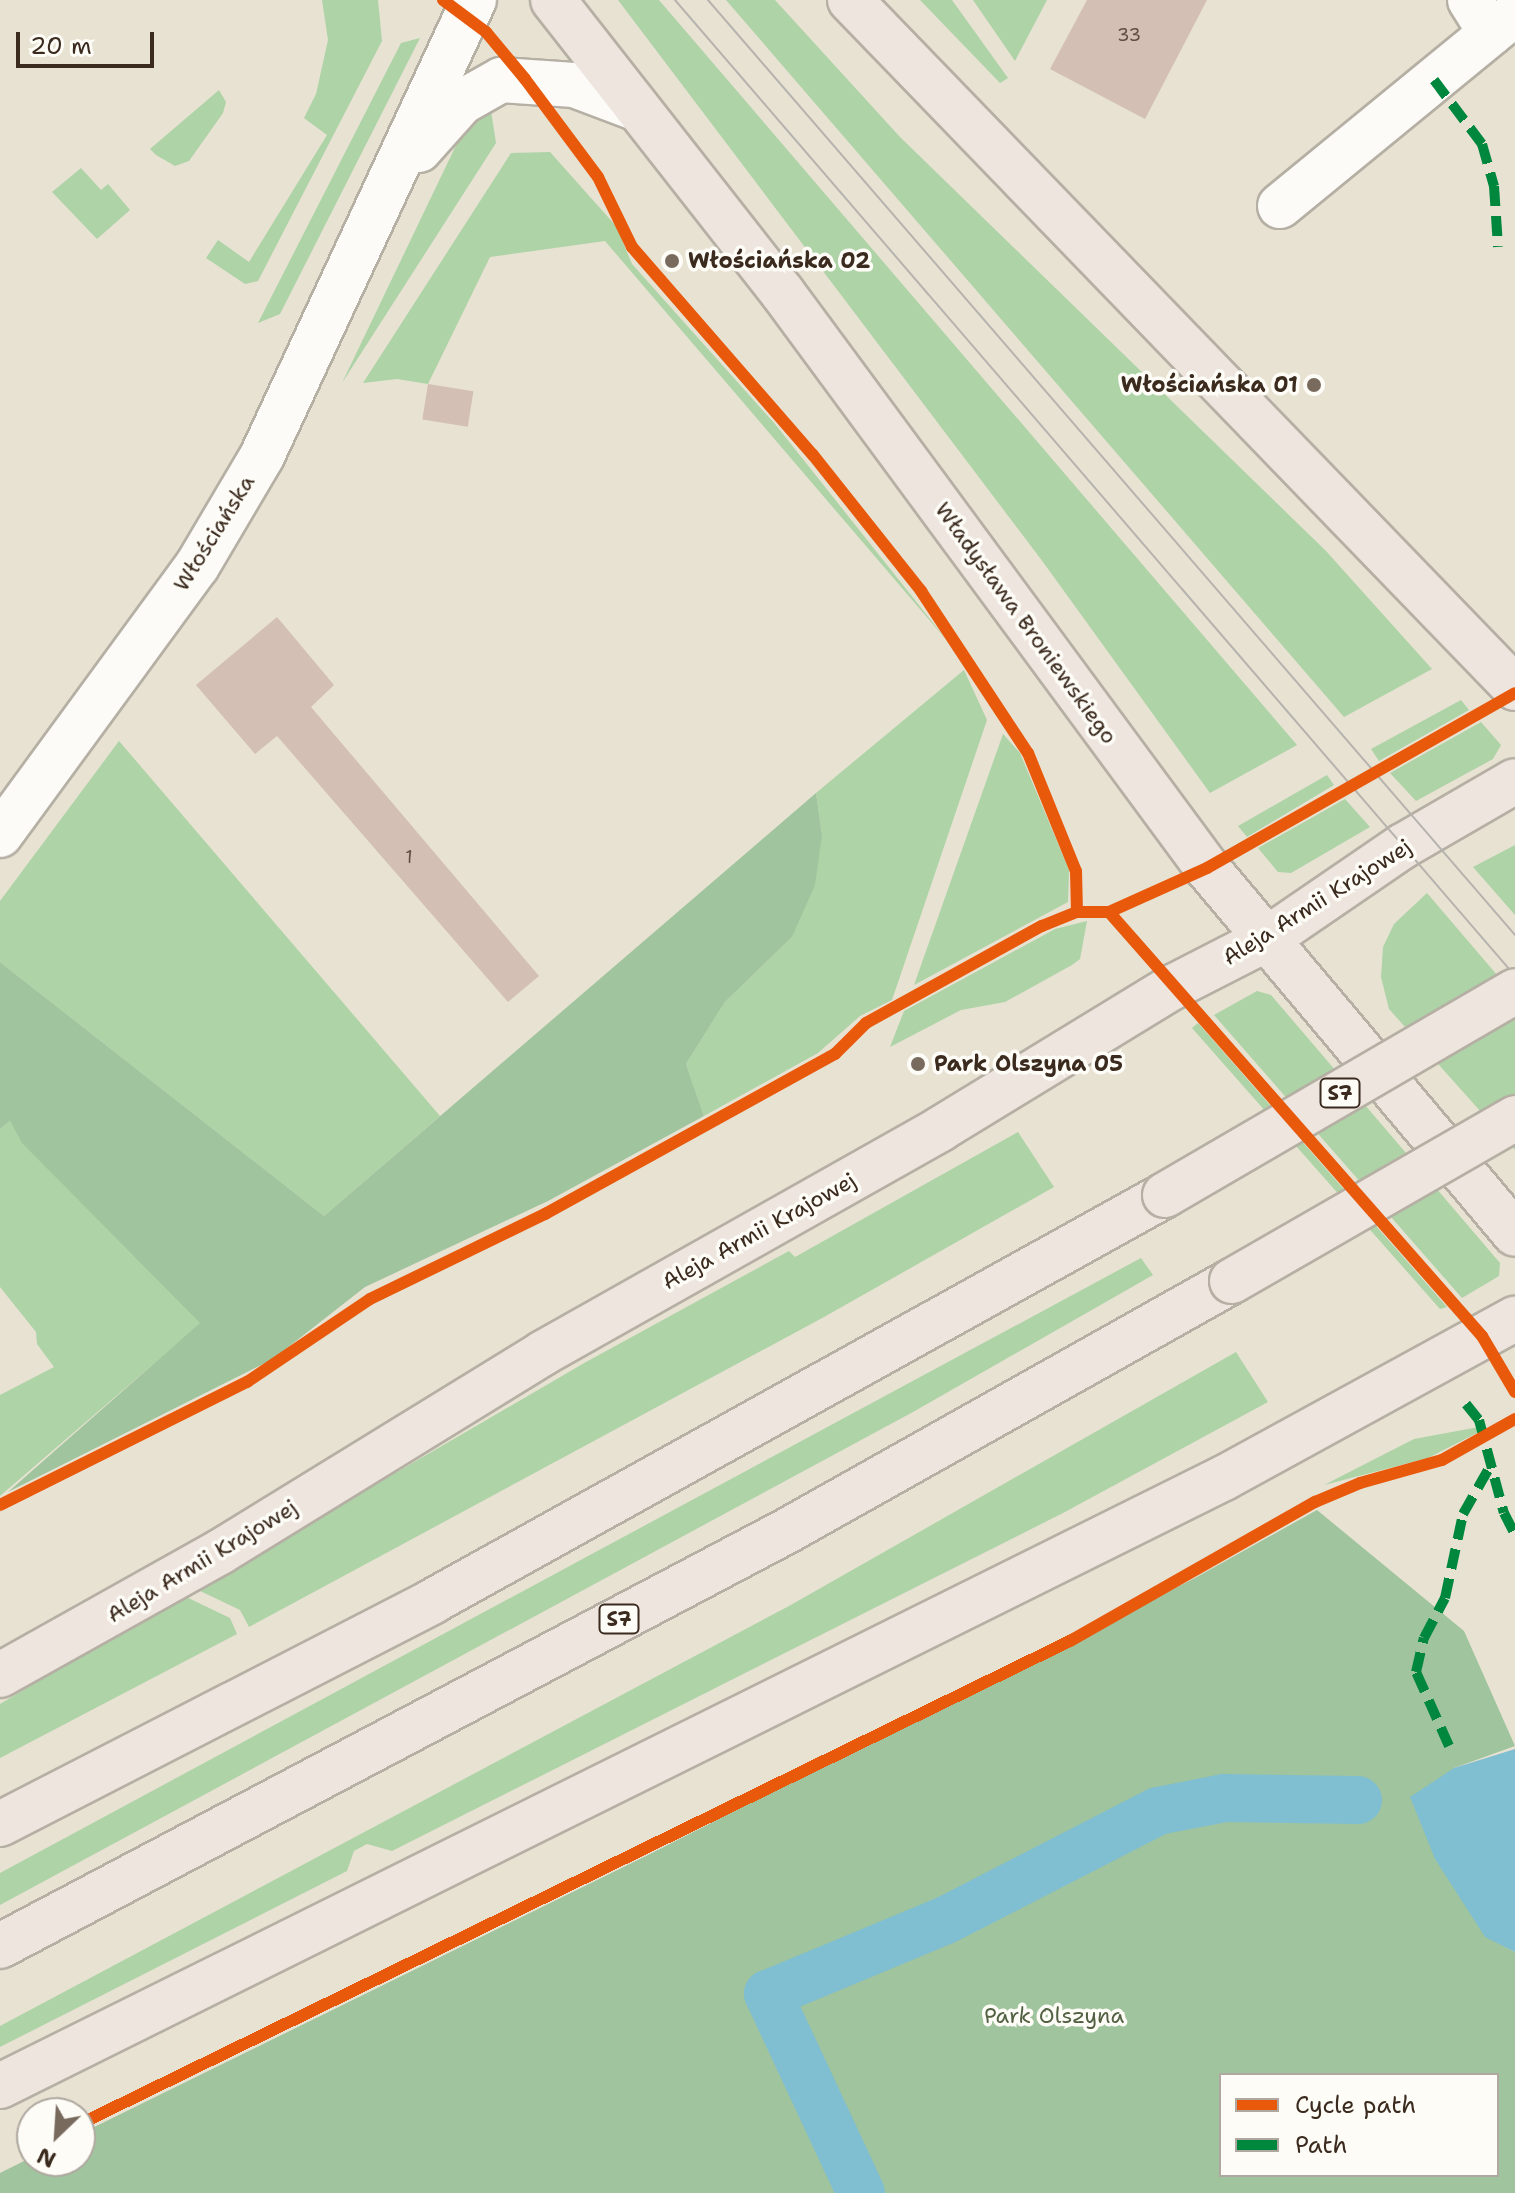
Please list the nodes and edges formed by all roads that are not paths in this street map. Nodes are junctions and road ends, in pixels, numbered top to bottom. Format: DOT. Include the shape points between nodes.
graph roads {
  1 [pos="474,0"];
  2 [pos="553,0"];
  3 [pos="850,0"];
  4 [pos="1492,16"];
  5 [pos="638,109"];
  6 [pos="380,204"];
  7 [pos="1280,206"];
  8 [pos="1515,688"];
  9 [pos="1515,781"];
  10 [pos="0,835"];
  11 [pos="1267,939"];
  12 [pos="1515,991"];
  13 [pos="1515,1118"];
  14 [pos="1515,1234"];
  15 [pos="1515,1319"];
  16 [pos="0,1675"];
  17 [pos="0,1824"];
  18 [pos="0,1946"];
  19 [pos="0,2086"];
  1 -- 6 [label="street, Włościańska"];
  2 -- 5 [label="main road, Władysława Broniewskiego"];
  3 -- 8 [label="main road"];
  4 -- 7 [label="street"];
  5 -- 6 [label="street, Włościańska" via="574,85 501,80 475,91 437,125"];
  5 -- 11 [label="main road, Władysława Broniewskiego" via="782,292 1198,855"];
  6 -- 10 [label="street, Włościańska" via="298,387 225,520"];
  9 -- 11 [label="main road, Aleja Armii Krajowej" via="1403,846"];
  11 -- 14 [label="main road, Władysława Broniewskiego"];
  11 -- 16 [label="main road, Aleja Armii Krajowej" via="1173,987 940,1129 543,1353 220,1552"];
  12 -- 17 [label="main road, S7, bridge" via="1165,1195 433,1601"];
  13 -- 18 [label="main road, S7, bridge" via="785,1532"];
  15 -- 19 [label="main road" via="1224,1478"];
}
